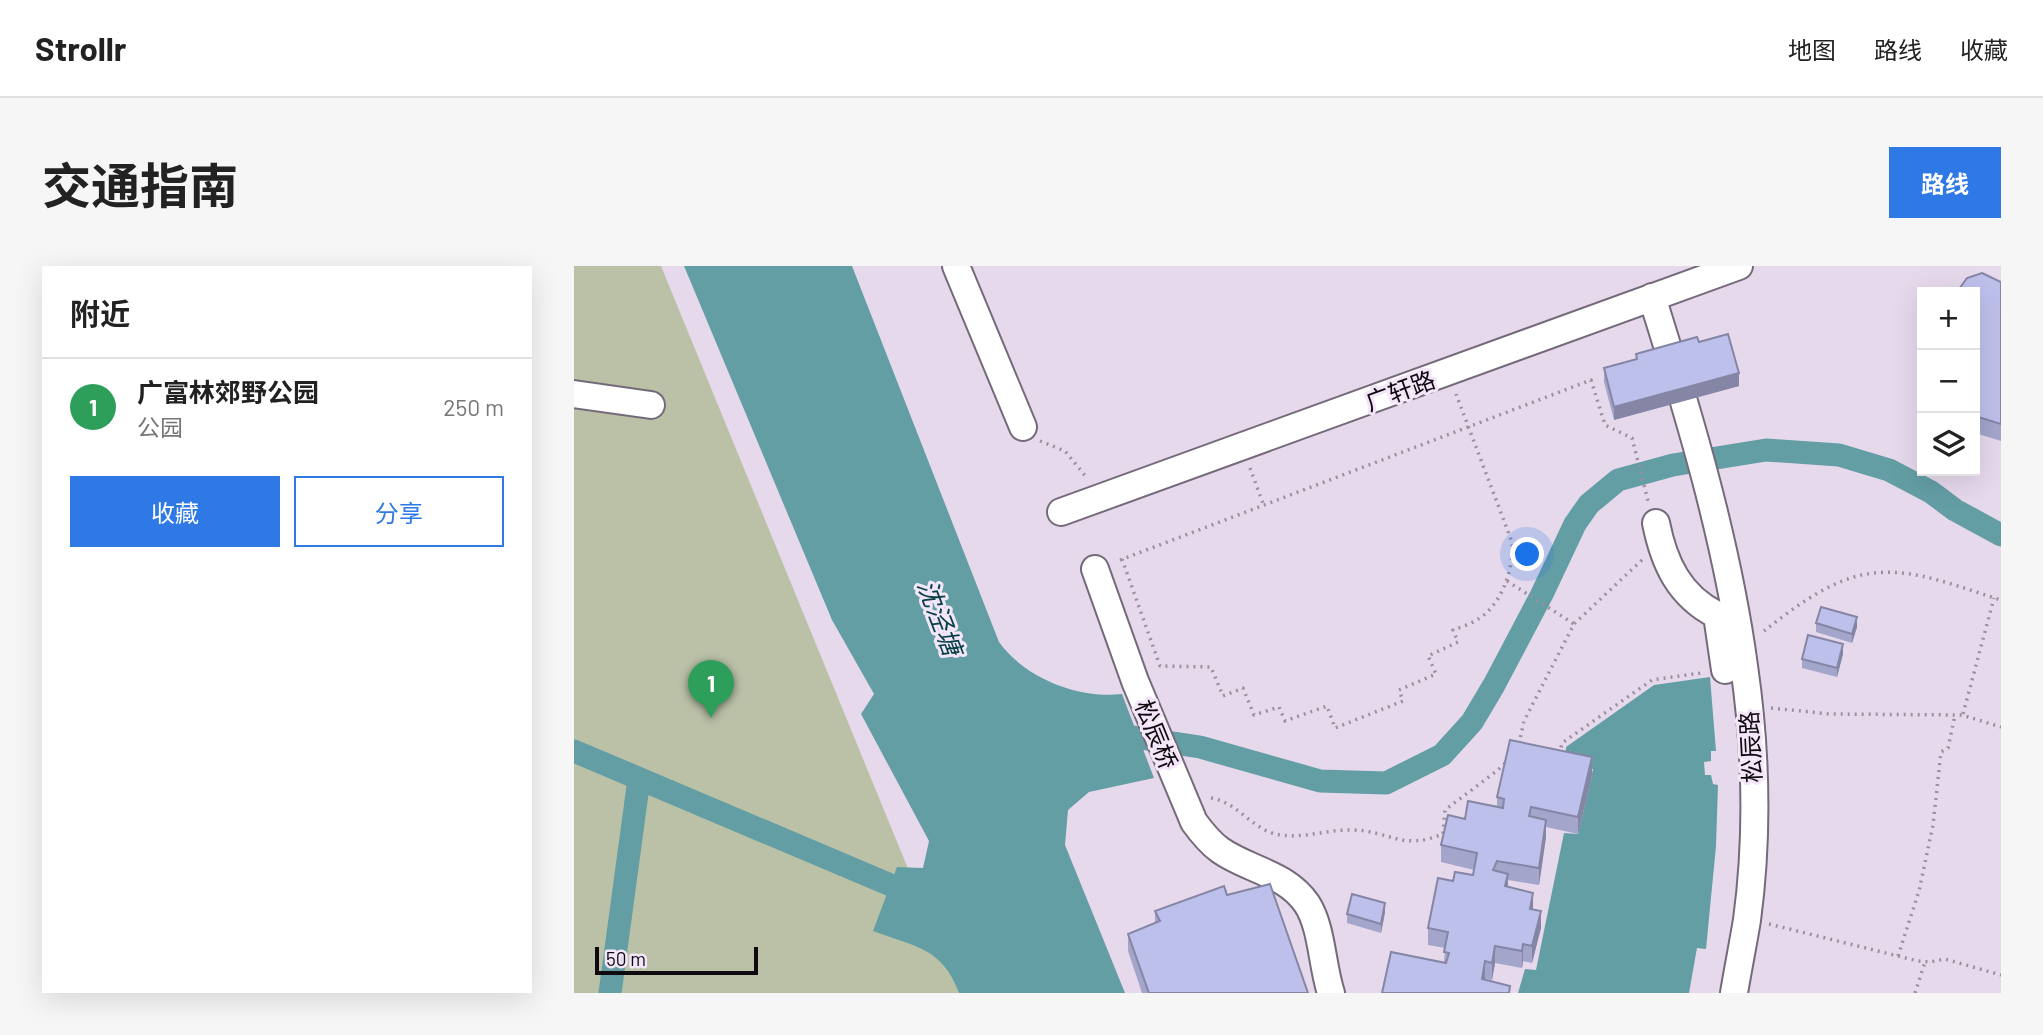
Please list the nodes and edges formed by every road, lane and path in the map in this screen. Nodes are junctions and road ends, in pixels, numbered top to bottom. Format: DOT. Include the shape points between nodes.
graph roads {
  1 [pos="956,266"];
  2 [pos="1739,266"];
  3 [pos="1664,284"];
  4 [pos="1448,372"];
  5 [pos="574,394"];
  6 [pos="651,405"];
  7 [pos="1023,427"];
  8 [pos="1469,428"];
  9 [pos="1242,447"];
  10 [pos="1101,498"];
  11 [pos="1264,506"];
  12 [pos="1061,512"];
  13 [pos="1652,513"];
  14 [pos="1664,556"];
  15 [pos="1122,559"];
  16 [pos="1095,569"];
  17 [pos="1507,581"];
  18 [pos="1994,598"];
  19 [pos="2001,600"];
  20 [pos="1574,624"];
  21 [pos="1741,648"];
  22 [pos="1725,670"];
  23 [pos="1748,705"];
  24 [pos="1955,715"];
  25 [pos="1962,715"];
  26 [pos="2001,727"];
  27 [pos="1519,744"];
  28 [pos="1529,746"];
  29 [pos="1550,750"];
  30 [pos="1515,751"];
  31 [pos="1510,758"];
  32 [pos="1181,792"];
  33 [pos="1747,919"];
  34 [pos="1898,956"];
  35 [pos="1925,962"];
  36 [pos="2001,975"];
  37 [pos="1331,993"];
  38 [pos="1734,993"];
  39 [pos="1915,993"];
  1 -- 7 [label="street"];
  2 -- 3 [label="street, 广轩路"];
  3 -- 4 [label="street, 广轩路"];
  3 -- 21 [label="street, 松辰路"];
  4 -- 8 [label="path"];
  4 -- 9 [label="street, 广轩路"];
  5 -- 6 [label="street"];
  7 -- 10 [label="path" via="1034,438 1071,456"];
  8 -- 11 [label="path"];
  8 -- 13 [label="path" via="1591,380 1605,425 1632,438"];
  8 -- 17 [label="path" via="1513,542"];
  9 -- 10 [label="street, 广轩路"];
  9 -- 11 [label="path"];
  10 -- 12 [label="street, 广轩路"];
  11 -- 15 [label="path"];
  13 -- 14 [label="street"];
  14 -- 20 [label="path" via="1646,556"];
  14 -- 22 [label="street" via="1689,596 1717,615"];
  15 -- 16 [label="path"];
  15 -- 17 [label="path" via="1160,666 1211,667 1223,696 1243,688 1254,715 1279,707 1285,721 1327,706 1335,728 1403,701 1399,690 1436,674 1428,656 1458,642 1453,630 1487,612"];
  16 -- 32 [label="street, 松辰桥"];
  17 -- 20 [label="path"];
  18 -- 19 [label="path"];
  18 -- 21 [label="path" via="1912,575 1858,576 1803,602"];
  18 -- 25 [label="path"];
  20 -- 27 [label="path" via="1524,720"];
  21 -- 23 [label="street, 松辰路"];
  22 -- 29 [label="path" via="1652,680 1562,743 1560,752"];
  23 -- 24 [label="path" via="1830,714"];
  23 -- 33 [label="street, 松辰路" via="1753,812"];
  24 -- 25 [label="path"];
  24 -- 34 [label="path" via="1948,748 1941,752 1933,825 1919,891"];
  25 -- 26 [label="path"];
  27 -- 28 [label="path"];
  27 -- 30 [label="path"];
  31 -- 32 [label="path" via="1445,810 1443,834 1421,841 1355,830 1278,834 1217,799"];
  32 -- 37 [label="street, 松辰桥" via="1199,830 1222,851 1298,892 1314,921"];
  33 -- 34 [label="path"];
  33 -- 38 [label="street, 松辰路"];
  34 -- 35 [label="path"];
  35 -- 36 [label="path" via="1945,959"];
  35 -- 39 [label="path"];
}
